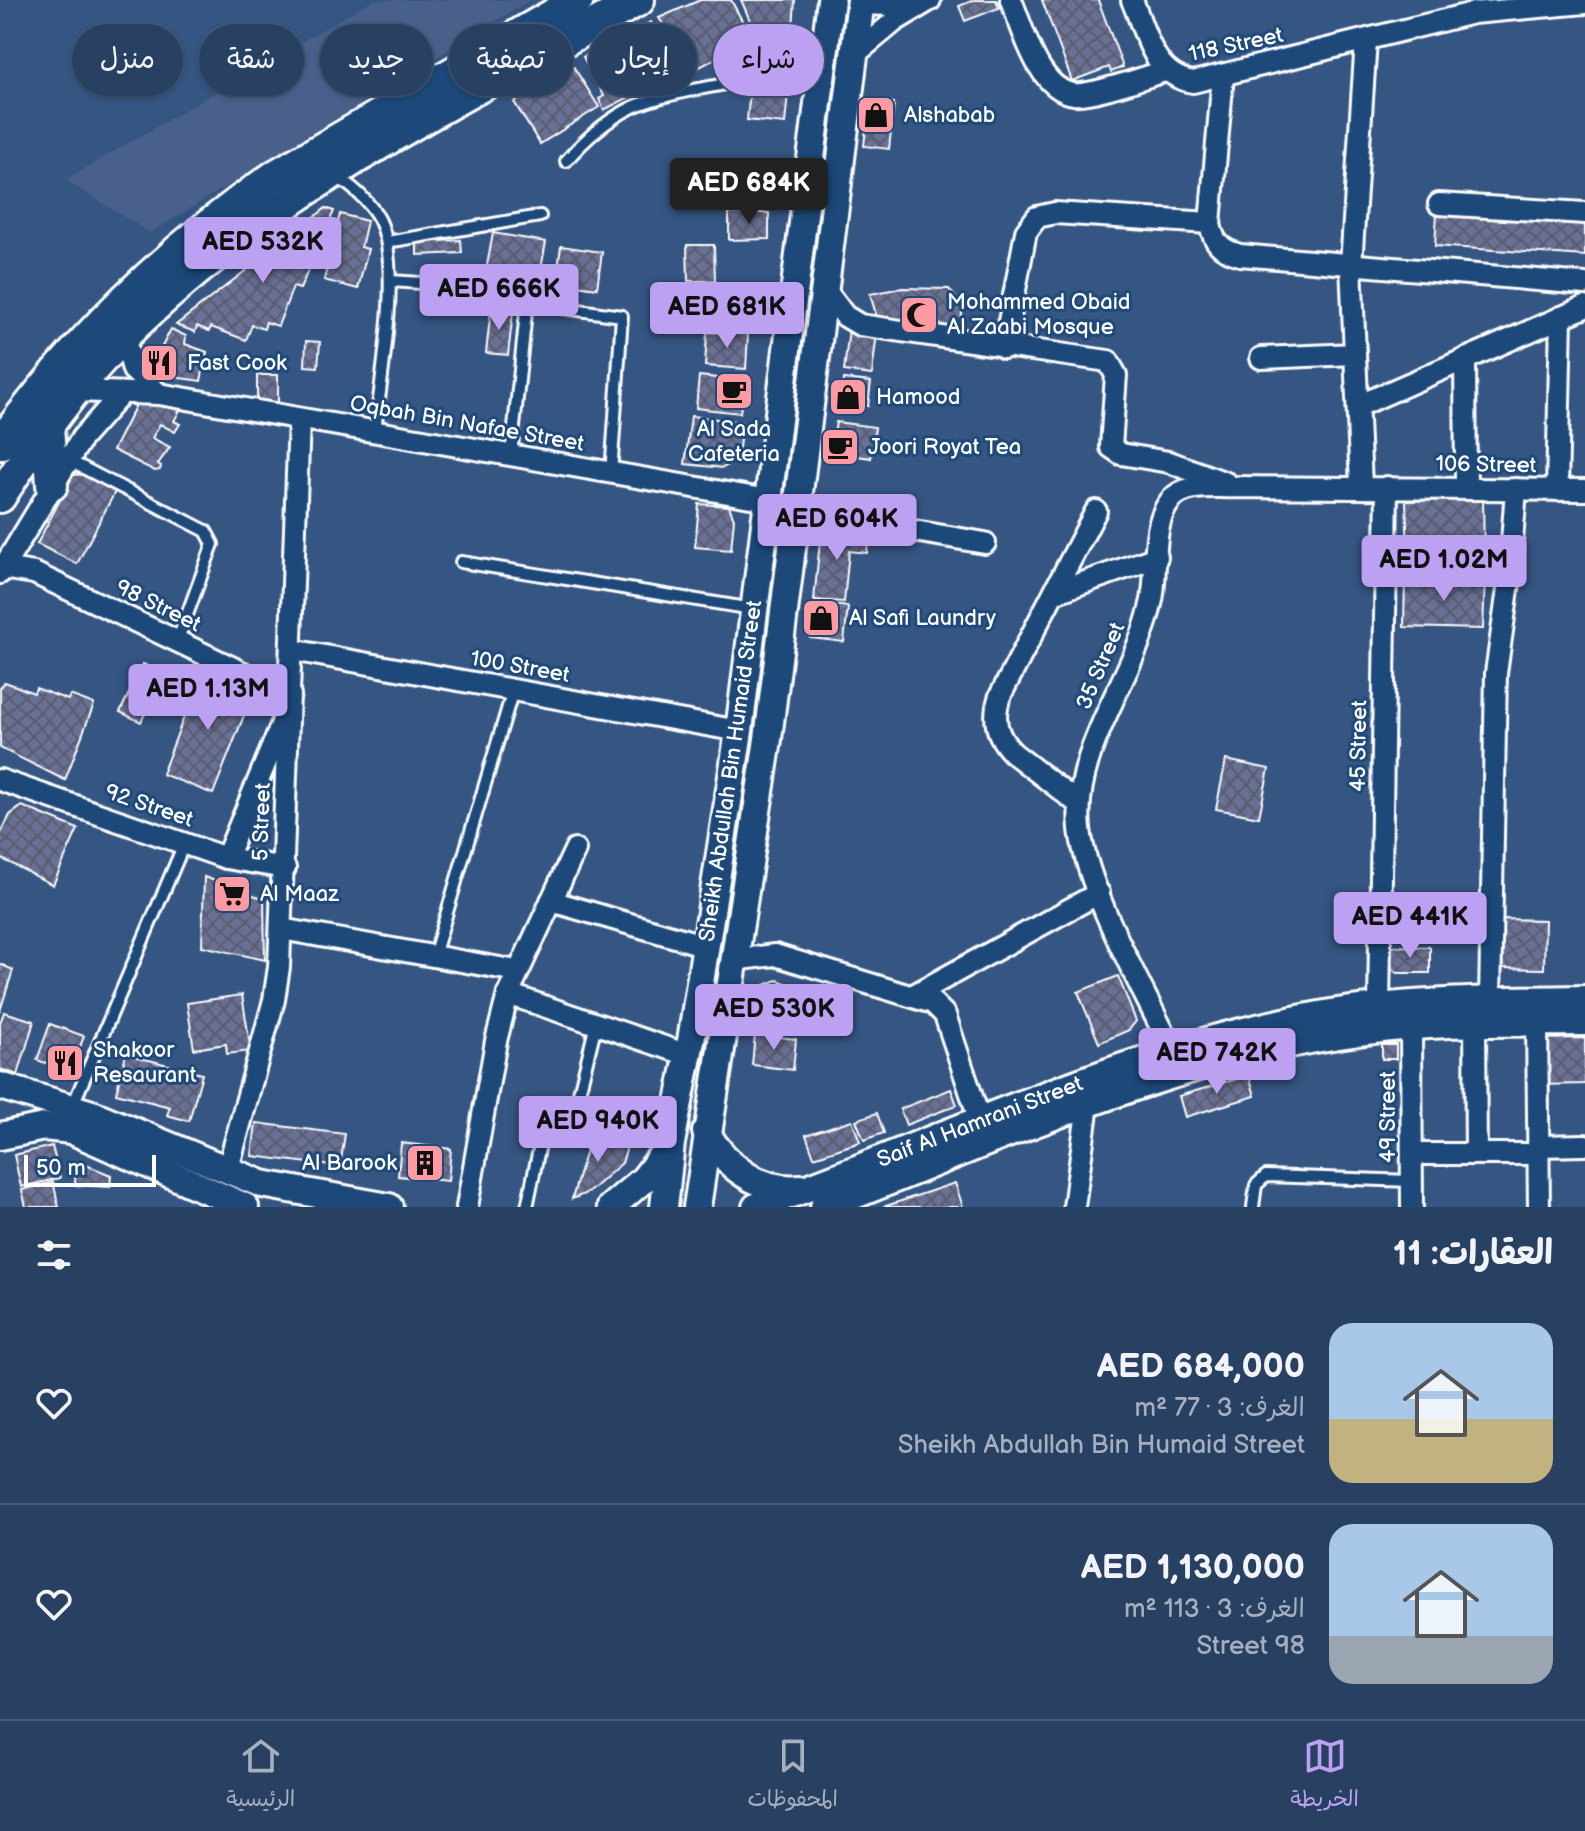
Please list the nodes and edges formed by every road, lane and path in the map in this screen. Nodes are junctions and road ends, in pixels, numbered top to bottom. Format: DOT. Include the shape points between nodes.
graph roads {
  1 [pos="577,0"];
  2 [pos="639,0"];
  3 [pos="831,0"];
  4 [pos="1011,0"];
  5 [pos="1132,0"];
  6 [pos="861,2"];
  7 [pos="925,3"];
  8 [pos="1585,3"];
  9 [pos="1490,5"];
  10 [pos="826,39"];
  11 [pos="1366,40"];
  12 [pos="824,54"];
  13 [pos="854,55"];
  14 [pos="1165,71"];
  15 [pos="1223,75"];
  16 [pos="713,88"];
  17 [pos="818,96"];
  18 [pos="566,161"];
  19 [pos="331,174"];
  20 [pos="1439,204"];
  21 [pos="1585,213"];
  22 [pos="540,216"];
  23 [pos="1210,223"];
  24 [pos="387,242"];
  25 [pos="1351,265"];
  26 [pos="390,281"];
  27 [pos="1585,284"];
  28 [pos="823,287"];
  29 [pos="528,293"];
  30 [pos="1585,307"];
  31 [pos="1561,317"];
  32 [pos="124,336"];
  33 [pos="1004,348"];
  34 [pos="1355,354"];
  35 [pos="1261,358"];
  36 [pos="1465,359"];
  37 [pos="75,391"];
  38 [pos="122,393"];
  39 [pos="159,394"];
  40 [pos="1358,406"];
  41 [pos="299,419"];
  42 [pos="48,426"];
  43 [pos="375,433"];
  44 [pos="0,444"];
  45 [pos="511,456"];
  46 [pos="60,473"];
  47 [pos="611,474"];
  48 [pos="1361,486"];
  49 [pos="1234,487"];
  50 [pos="1387,487"];
  51 [pos="1466,488"];
  52 [pos="1516,489"];
  53 [pos="1557,490"];
  54 [pos="1585,490"];
  55 [pos="0,497"];
  56 [pos="768,500"];
  57 [pos="796,511"];
  58 [pos="1096,511"];
  59 [pos="985,543"];
  60 [pos="1157,557"];
  61 [pos="461,562"];
  62 [pos="1,570"];
  63 [pos="1054,593"];
  64 [pos="755,609"];
  65 [pos="177,642"];
  66 [pos="292,650"];
  67 [pos="513,690"];
  68 [pos="290,700"];
  69 [pos="739,731"];
  70 [pos="4,787"];
  71 [pos="1079,804"];
  72 [pos="184,844"];
  73 [pos="575,850"];
  74 [pos="226,858"];
  75 [pos="285,868"];
  76 [pos="1099,893"];
  77 [pos="551,901"];
  78 [pos="738,923"];
  79 [pos="281,929"];
  80 [pos="706,946"];
  81 [pos="775,955"];
  82 [pos="434,956"];
  83 [pos="733,960"];
  84 [pos="517,971"];
  85 [pos="508,994"];
  86 [pos="912,996"];
  87 [pos="1585,999"];
  88 [pos="1490,1000"];
  89 [pos="1379,1006"];
  90 [pos="1585,1022"];
  91 [pos="1537,1023"];
  92 [pos="596,1024"];
  93 [pos="1475,1024"];
  94 [pos="1411,1026"];
  95 [pos="690,1048"];
  96 [pos="1173,1052"];
  97 [pos="2,1088"];
  98 [pos="1088,1104"];
  99 [pos="72,1108"];
  100 [pos="980,1121"];
  101 [pos="706,1132"];
  102 [pos="12,1134"];
  103 [pos="671,1143"];
  104 [pos="1585,1145"];
  105 [pos="1538,1150"];
  106 [pos="1412,1154"];
  107 [pos="1476,1154"];
  108 [pos="0,1157"];
  109 [pos="227,1172"];
  110 [pos="1412,1181"];
  111 [pos="818,1197"];
  112 [pos="229,1204"];
  113 [pos="1074,1206"];
  114 [pos="389,1207"];
  115 [pos="467,1207"];
  116 [pos="527,1207"];
  117 [pos="611,1207"];
  118 [pos="664,1207"];
  119 [pos="683,1207"];
  120 [pos="697,1207"];
  121 [pos="756,1207"];
  122 [pos="1085,1207"];
  123 [pos="1253,1207"];
  124 [pos="1412,1207"];
  125 [pos="1539,1207"];
  1 -- 44 [label="main road" via="352,129 239,201 127,296 66,360"];
  2 -- 19 [label="main road"];
  3 -- 10 [label="street, Sheikh Abdullah Bin Humaid Street"];
  4 -- 14 [label="street" via="1039,64 1061,90 1077,95"];
  5 -- 14 [label="street, 118 Street"];
  6 -- 7 [label="street"];
  6 -- 13 [label="street, Sheikh Abdullah Bin Humaid Street"];
  7 -- 13 [label="street"];
  8 -- 9 [label="street, 118 Street"];
  9 -- 11 [label="street, 118 Street"];
  10 -- 12 [label="street, Sheikh Abdullah Bin Humaid Street"];
  11 -- 15 [label="street, 118 Street"];
  11 -- 25 [label="street"];
  13 -- 28 [label="street, Sheikh Abdullah Bin Humaid Street"];
  14 -- 15 [label="street, 118 Street" via="1193,82"];
  15 -- 23 [label="street"];
  16 -- 18 [label="lane" via="635,107 609,120"];
  17 -- 56 [label="street, Sheikh Abdullah Bin Humaid Street"];
  19 -- 24 [label="lane" via="367,202"];
  19 -- 32 [label="main road" via="258,222"];
  20 -- 21 [label="street"];
  22 -- 24 [label="lane"];
  23 -- 25 [label="street" via="1212,236 1229,252"];
  23 -- 33 [label="street" via="1055,213 1037,217 1026,232"];
  24 -- 26 [label="lane"];
  25 -- 27 [label="street"];
  25 -- 34 [label="street"];
  26 -- 29 [label="lane" via="507,287"];
  26 -- 43 [label="lane"];
  28 -- 33 [label="street" via="845,316 860,325"];
  28 -- 57 [label="street, Sheikh Abdullah Bin Humaid Street"];
  29 -- 45 [label="lane"];
  29 -- 47 [label="lane" via="550,306 624,318"];
  30 -- 31 [label="street"];
  31 -- 36 [label="street"];
  31 -- 53 [label="street"];
  32 -- 37 [label="main road"];
  32 -- 39 [label="street" via="133,370"];
  33 -- 49 [label="street" via="1108,361 1116,375 1109,441 1115,452 1169,462"];
  34 -- 35 [label="street"];
  34 -- 40 [label="street"];
  36 -- 40 [label="street"];
  36 -- 51 [label="street"];
  37 -- 38 [label="street, Oqbah Bin Nafae Street"];
  37 -- 42 [label="main road"];
  38 -- 39 [label="street, Oqbah Bin Nafae Street"];
  38 -- 46 [label="street"];
  39 -- 41 [label="street, Oqbah Bin Nafae Street"];
  40 -- 48 [label="street"];
  41 -- 43 [label="street, Oqbah Bin Nafae Street"];
  41 -- 66 [label="street, 5 Street"];
  42 -- 46 [label="main road"];
  42 -- 55 [label="main road"];
  43 -- 45 [label="street, Oqbah Bin Nafae Street"];
  45 -- 47 [label="street, Oqbah Bin Nafae Street"];
  46 -- 62 [label="street"];
  46 -- 65 [label="lane" via="206,531 213,544"];
  47 -- 56 [label="street, Oqbah Bin Nafae Street"];
  48 -- 49 [label="street, 35 Street"];
  48 -- 50 [label="street, 35 Street"];
  49 -- 60 [label="street, 35 Street" via="1185,490 1172,499 1160,526"];
  50 -- 51 [label="street, 106 Street"];
  50 -- 89 [label="street, 45 Street"];
  51 -- 52 [label="street, 106 Street"];
  52 -- 53 [label="street, 106 Street"];
  52 -- 88 [label="street" via="1496,673"];
  53 -- 54 [label="street, 106 Street"];
  56 -- 64 [label="street, Sheikh Abdullah Bin Humaid Street"];
  57 -- 59 [label="street"];
  57 -- 78 [label="street, Sheikh Abdullah Bin Humaid Street" via="768,739"];
  58 -- 63 [label="street"];
  60 -- 63 [label="street"];
  60 -- 71 [label="street, 35 Street" via="1147,619 1092,751"];
  61 -- 64 [label="lane"];
  62 -- 65 [label="street, 98 Street" via="34,573"];
  63 -- 71 [label="street" via="1000,696 995,720 1013,753"];
  64 -- 69 [label="street, Sheikh Abdullah Bin Humaid Street"];
  65 -- 68 [label="street, 98 Street"];
  66 -- 67 [label="street, 100 Street"];
  66 -- 68 [label="street, 5 Street"];
  67 -- 69 [label="street, 100 Street"];
  67 -- 82 [label="lane"];
  68 -- 74 [label="street"];
  68 -- 75 [label="street, 5 Street"];
  69 -- 80 [label="street, Sheikh Abdullah Bin Humaid Street"];
  70 -- 72 [label="street, 92 Street"];
  71 -- 76 [label="street, 35 Street" via="1081,832"];
  72 -- 74 [label="street, 92 Street"];
  72 -- 99 [label="lane"];
  73 -- 77 [label="street"];
  74 -- 75 [label="street, 92 Street"];
  75 -- 79 [label="street, 5 Street"];
  76 -- 86 [label="street"];
  76 -- 96 [label="street, 35 Street"];
  77 -- 80 [label="street"];
  77 -- 84 [label="street"];
  78 -- 81 [label="street"];
  78 -- 83 [label="street, Sheikh Abdullah Bin Humaid Street"];
  79 -- 82 [label="street"];
  79 -- 109 [label="street, 5 Street" via="274,1000"];
  80 -- 95 [label="street, Sheikh Abdullah Bin Humaid Street"];
  81 -- 83 [label="street"];
  81 -- 86 [label="street"];
  82 -- 84 [label="street"];
  83 -- 101 [label="street, Sheikh Abdullah Bin Humaid Street"];
  84 -- 85 [label="street"];
  85 -- 92 [label="street"];
  85 -- 115 [label="street"];
  86 -- 100 [label="street" via="933,1003 945,1015"];
  87 -- 88 [label="street, Saif Al Hamrani Street"];
  88 -- 89 [label="street, Saif Al Hamrani Street"];
  89 -- 96 [label="street, Saif Al Hamrani Street" via="1255,1029"];
  90 -- 91 [label="street, Saif Al Hamrani Street"];
  91 -- 93 [label="street, Saif Al Hamrani Street"];
  91 -- 105 [label="street"];
  92 -- 95 [label="street"];
  92 -- 116 [label="lane" via="582,1089 540,1144"];
  93 -- 94 [label="street, Saif Al Hamrani Street"];
  93 -- 107 [label="street"];
  94 -- 98 [label="street, Saif Al Hamrani Street" via="1277,1047"];
  94 -- 106 [label="street, 49 Street"];
  95 -- 103 [label="street, Sheikh Abdullah Bin Humaid Street"];
  95 -- 119 [label="street"];
  96 -- 100 [label="street, Saif Al Hamrani Street"];
  97 -- 99 [label="street"];
  98 -- 111 [label="street, Saif Al Hamrani Street"];
  98 -- 113 [label="street"];
  99 -- 109 [label="street"];
  100 -- 111 [label="street, Saif Al Hamrani Street"];
  101 -- 111 [label="street" via="726,1161 756,1181"];
  101 -- 120 [label="street, Sheikh Abdullah Bin Humaid Street"];
  102 -- 108 [label="street"];
  102 -- 112 [label="street" via="44,1127 71,1130 145,1160"];
  103 -- 117 [label="street" via="644,1179"];
  103 -- 118 [label="street, Sheikh Abdullah Bin Humaid Street"];
  104 -- 105 [label="street"];
  105 -- 107 [label="street"];
  105 -- 125 [label="street"];
  106 -- 107 [label="street"];
  106 -- 110 [label="street, 49 Street"];
  109 -- 114 [label="street" via="280,1189"];
  110 -- 123 [label="lane" via="1266,1176 1256,1185"];
  110 -- 124 [label="street, 49 Street"];
  111 -- 121 [label="street, Saif Al Hamrani Street"];
  113 -- 122 [label="street"];
}
